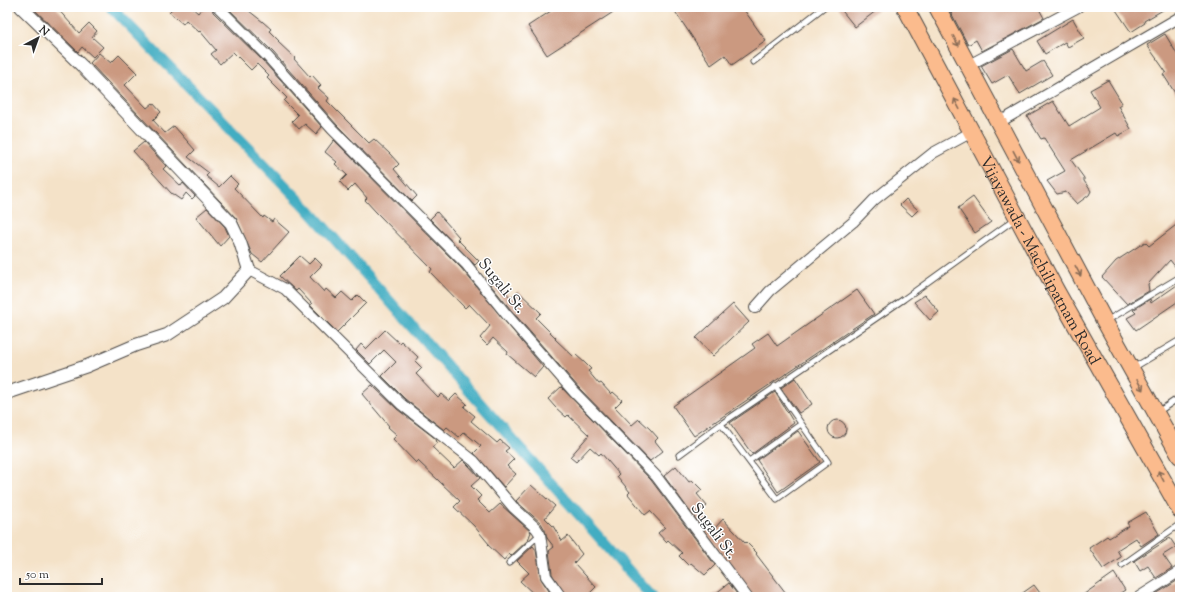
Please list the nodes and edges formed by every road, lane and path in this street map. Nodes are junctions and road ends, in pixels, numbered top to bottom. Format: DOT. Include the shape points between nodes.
graph roads {
  1 [pos="21,7"];
  2 [pos="218,7"];
  3 [pos="824,7"];
  4 [pos="905,7"];
  5 [pos="937,7"];
  6 [pos="1078,7"];
  7 [pos="1180,17"];
  8 [pos="753,62"];
  9 [pos="969,65"];
  10 [pos="998,123"];
  11 [pos="970,129"];
  12 [pos="1017,218"];
  13 [pos="249,270"];
  14 [pos="1180,277"];
  15 [pos="754,308"];
  16 [pos="1105,322"];
  17 [pos="1180,340"];
  18 [pos="1131,369"];
  19 [pos="775,386"];
  20 [pos="7,393"];
  21 [pos="1180,397"];
  22 [pos="1156,413"];
  23 [pos="721,424"];
  24 [pos="801,424"];
  25 [pos="679,455"];
  26 [pos="1180,456"];
  27 [pos="749,461"];
  28 [pos="1180,510"];
  29 [pos="1180,524"];
  30 [pos="540,534"];
  31 [pos="509,563"];
  32 [pos="1122,565"];
  33 [pos="1180,571"];
  34 [pos="561,597"];
  35 [pos="747,597"];
  36 [pos="1139,597"];
  1 -- 13 [label="street" via="82,66 231,223"];
  2 -- 35 [label="street, Sugali St." via="268,57 332,129 466,264 574,392 656,476"];
  3 -- 8 [label="lane"];
  11 -- 4 [label="highway, Vijayawada - Machilipatnam Road, one-way"];
  5 -- 9 [label="highway, Vijayawada - Machilipatnam Road, one-way"];
  6 -- 9 [label="street"];
  7 -- 10 [label="street"];
  9 -- 10 [label="highway, Vijayawada - Machilipatnam Road"];
  10 -- 16 [label="highway, Vijayawada - Machilipatnam Road, one-way"];
  11 -- 12 [label="highway, Vijayawada - Machilipatnam Road"];
  11 -- 15 [label="street" via="968,134 934,154 874,200 853,222 770,291"];
  12 -- 19 [label="lane" via="904,299"];
  28 -- 12 [label="highway, Vijayawada - Machilipatnam Road, one-way"];
  13 -- 20 [label="street" via="223,298 167,335"];
  13 -- 30 [label="street" via="285,289 401,404 474,461"];
  14 -- 16 [label="lane"];
  16 -- 18 [label="highway, Vijayawada - Machilipatnam Road"];
  17 -- 18 [label="lane"];
  18 -- 22 [label="highway, Vijayawada - Machilipatnam Road, one-way"];
  19 -- 23 [label="lane"];
  19 -- 24 [label="lane"];
  21 -- 22 [label="lane"];
  22 -- 26 [label="highway, Vijayawada - Machilipatnam Road"];
  23 -- 25 [label="lane"];
  23 -- 27 [label="lane"];
  24 -- 27 [label="lane"];
  24 -- 27 [label="lane" via="828,462 777,499"];
  29 -- 32 [label="lane"];
  30 -- 31 [label="lane"];
  30 -- 34 [label="street" via="546,576"];
  33 -- 36 [label="street"];
}
